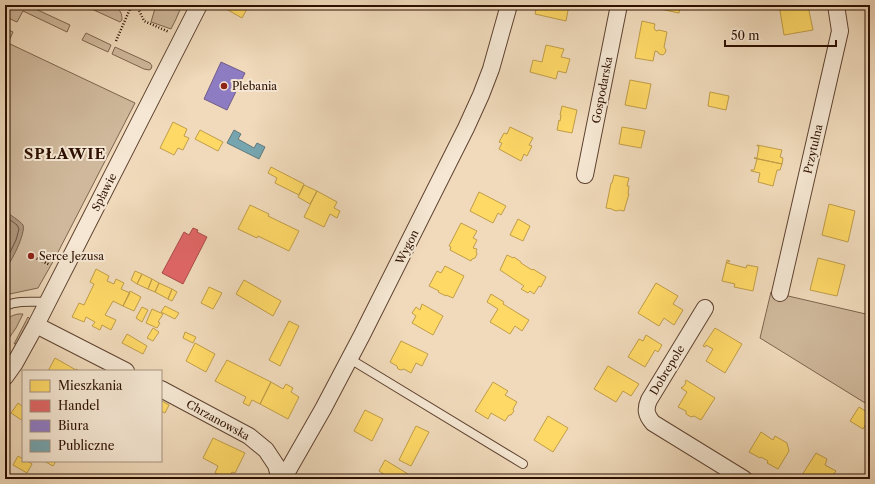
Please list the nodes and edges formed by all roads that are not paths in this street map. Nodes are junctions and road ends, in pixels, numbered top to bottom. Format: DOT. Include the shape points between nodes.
graph roads {
  1 [pos="199,5"];
  2 [pos="509,5"];
  3 [pos="619,5"];
  4 [pos="836,5"];
  5 [pos="585,175"];
  6 [pos="780,293"];
  7 [pos="47,302"];
  8 [pos="5,306"];
  9 [pos="705,308"];
  10 [pos="36,324"];
  11 [pos="10,359"];
  12 [pos="350,359"];
  13 [pos="124,370"];
  14 [pos="5,377"];
  15 [pos="162,390"];
  16 [pos="523,464"];
  17 [pos="280,479"];
  18 [pos="283,479"];
  19 [pos="744,479"];
  1 -- 7 [label="street, Spławie"];
  2 -- 12 [label="street, Wygon" via="481,95"];
  3 -- 5 [label="street, Gospodarska"];
  4 -- 6 [label="street, Przytulna" via="840,31"];
  7 -- 8 [label="lane" via="19,302"];
  7 -- 10 [label="street, Spławie"];
  9 -- 19 [label="street, Dobrepole" via="649,400 646,412 653,423"];
  10 -- 11 [label="street, Spławie"];
  10 -- 13 [label="street"];
  11 -- 14 [label="street, Spławie"];
  12 -- 16 [label="lane"];
  12 -- 18 [label="street, Wygon"];
  15 -- 17 [label="street, Chrzanowska" via="250,436 266,450 276,465"];
}
